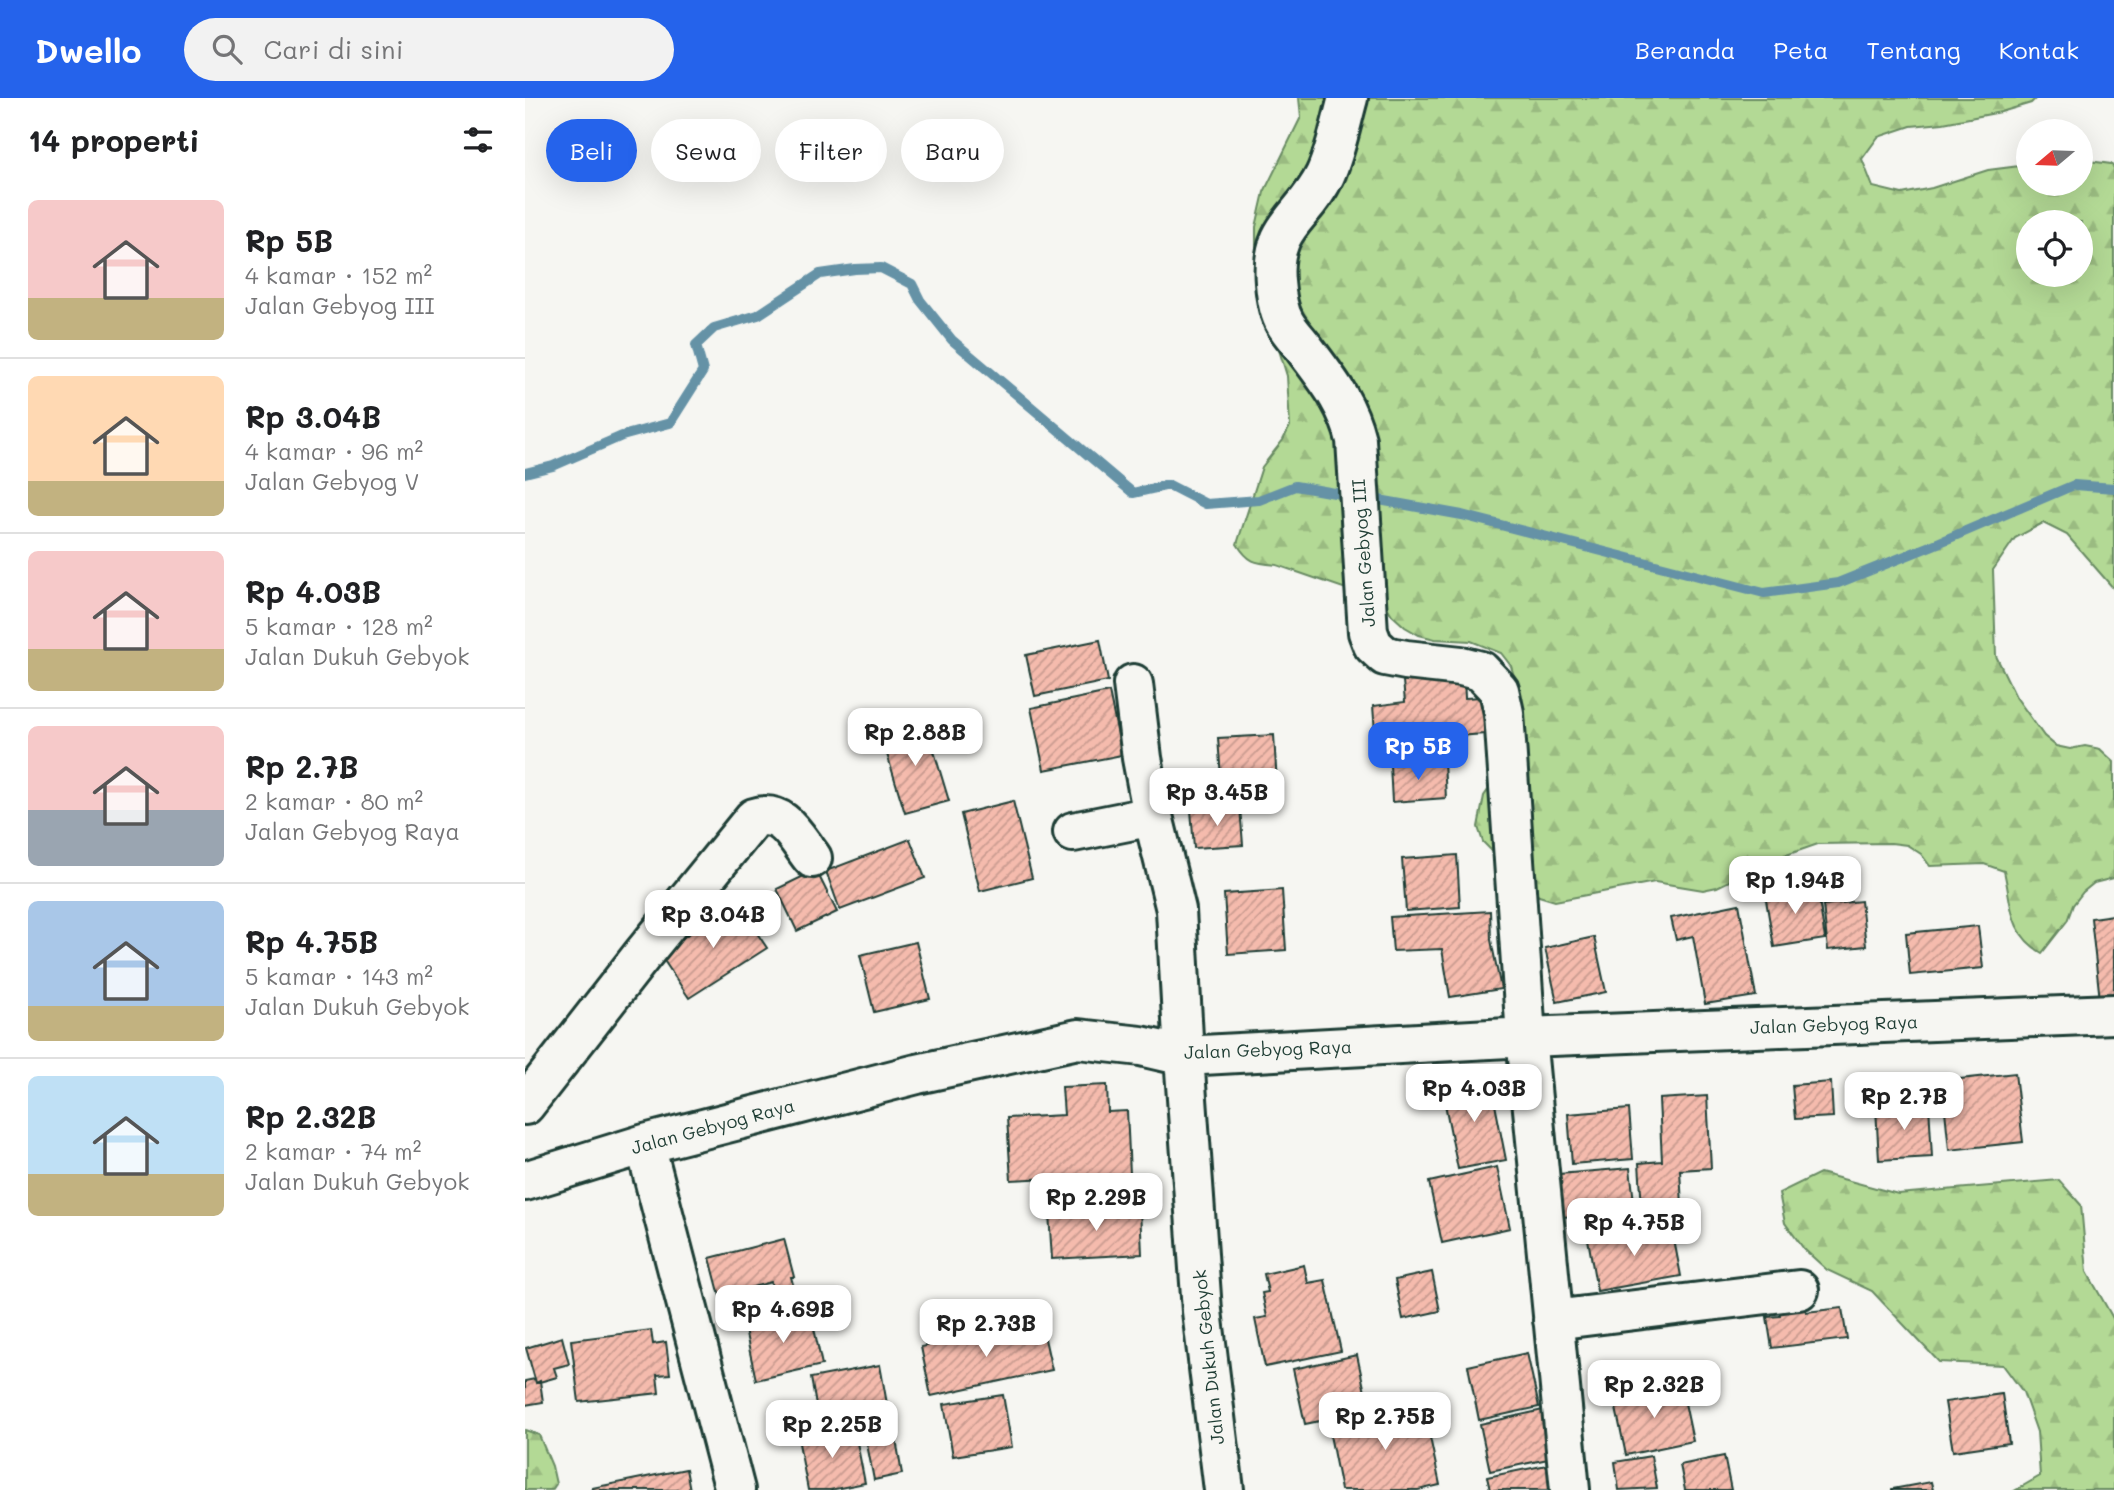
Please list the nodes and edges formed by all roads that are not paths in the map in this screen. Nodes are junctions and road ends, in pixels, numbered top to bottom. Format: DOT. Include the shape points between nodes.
graph roads {
  1 [pos="1348,98"];
  2 [pos="1133,684"];
  3 [pos="1153,816"];
  4 [pos="1073,832"];
  5 [pos="812,858"];
  6 [pos="2114,1014"];
  7 [pos="1525,1037"];
  8 [pos="1184,1056"];
  9 [pos="525,1105"];
  10 [pos="645,1144"];
  11 [pos="525,1181"];
  12 [pos="1799,1290"];
  13 [pos="1553,1320"];
  14 [pos="735,1490"];
  15 [pos="1224,1490"];
  16 [pos="1570,1490"];
  1 -- 7 [label="street, Jalan Gebyog III" via="1327,172 1279,240 1274,257 1276,295 1284,322 1338,394 1350,418 1356,440 1368,632 1373,645 1385,656 1481,671 1499,690"];
  2 -- 3 [label="street, Jalan Dukuh Gebyok"];
  3 -- 4 [label="street"];
  3 -- 8 [label="street, Jalan Dukuh Gebyok" via="1176,911"];
  5 -- 9 [label="street" via="784,822 774,816 754,818"];
  6 -- 7 [label="street, Jalan Gebyog Raya"];
  7 -- 8 [label="street, Jalan Gebyog Raya"];
  7 -- 13 [label="street"];
  8 -- 10 [label="street, Jalan Gebyog Raya" via="1078,1039 917,1074"];
  8 -- 15 [label="street, Jalan Dukuh Gebyok" via="1202,1311"];
  10 -- 11 [label="street, Jalan Gebyog Raya"];
  10 -- 14 [label="street"];
  12 -- 13 [label="street"];
  13 -- 16 [label="street"];
}
